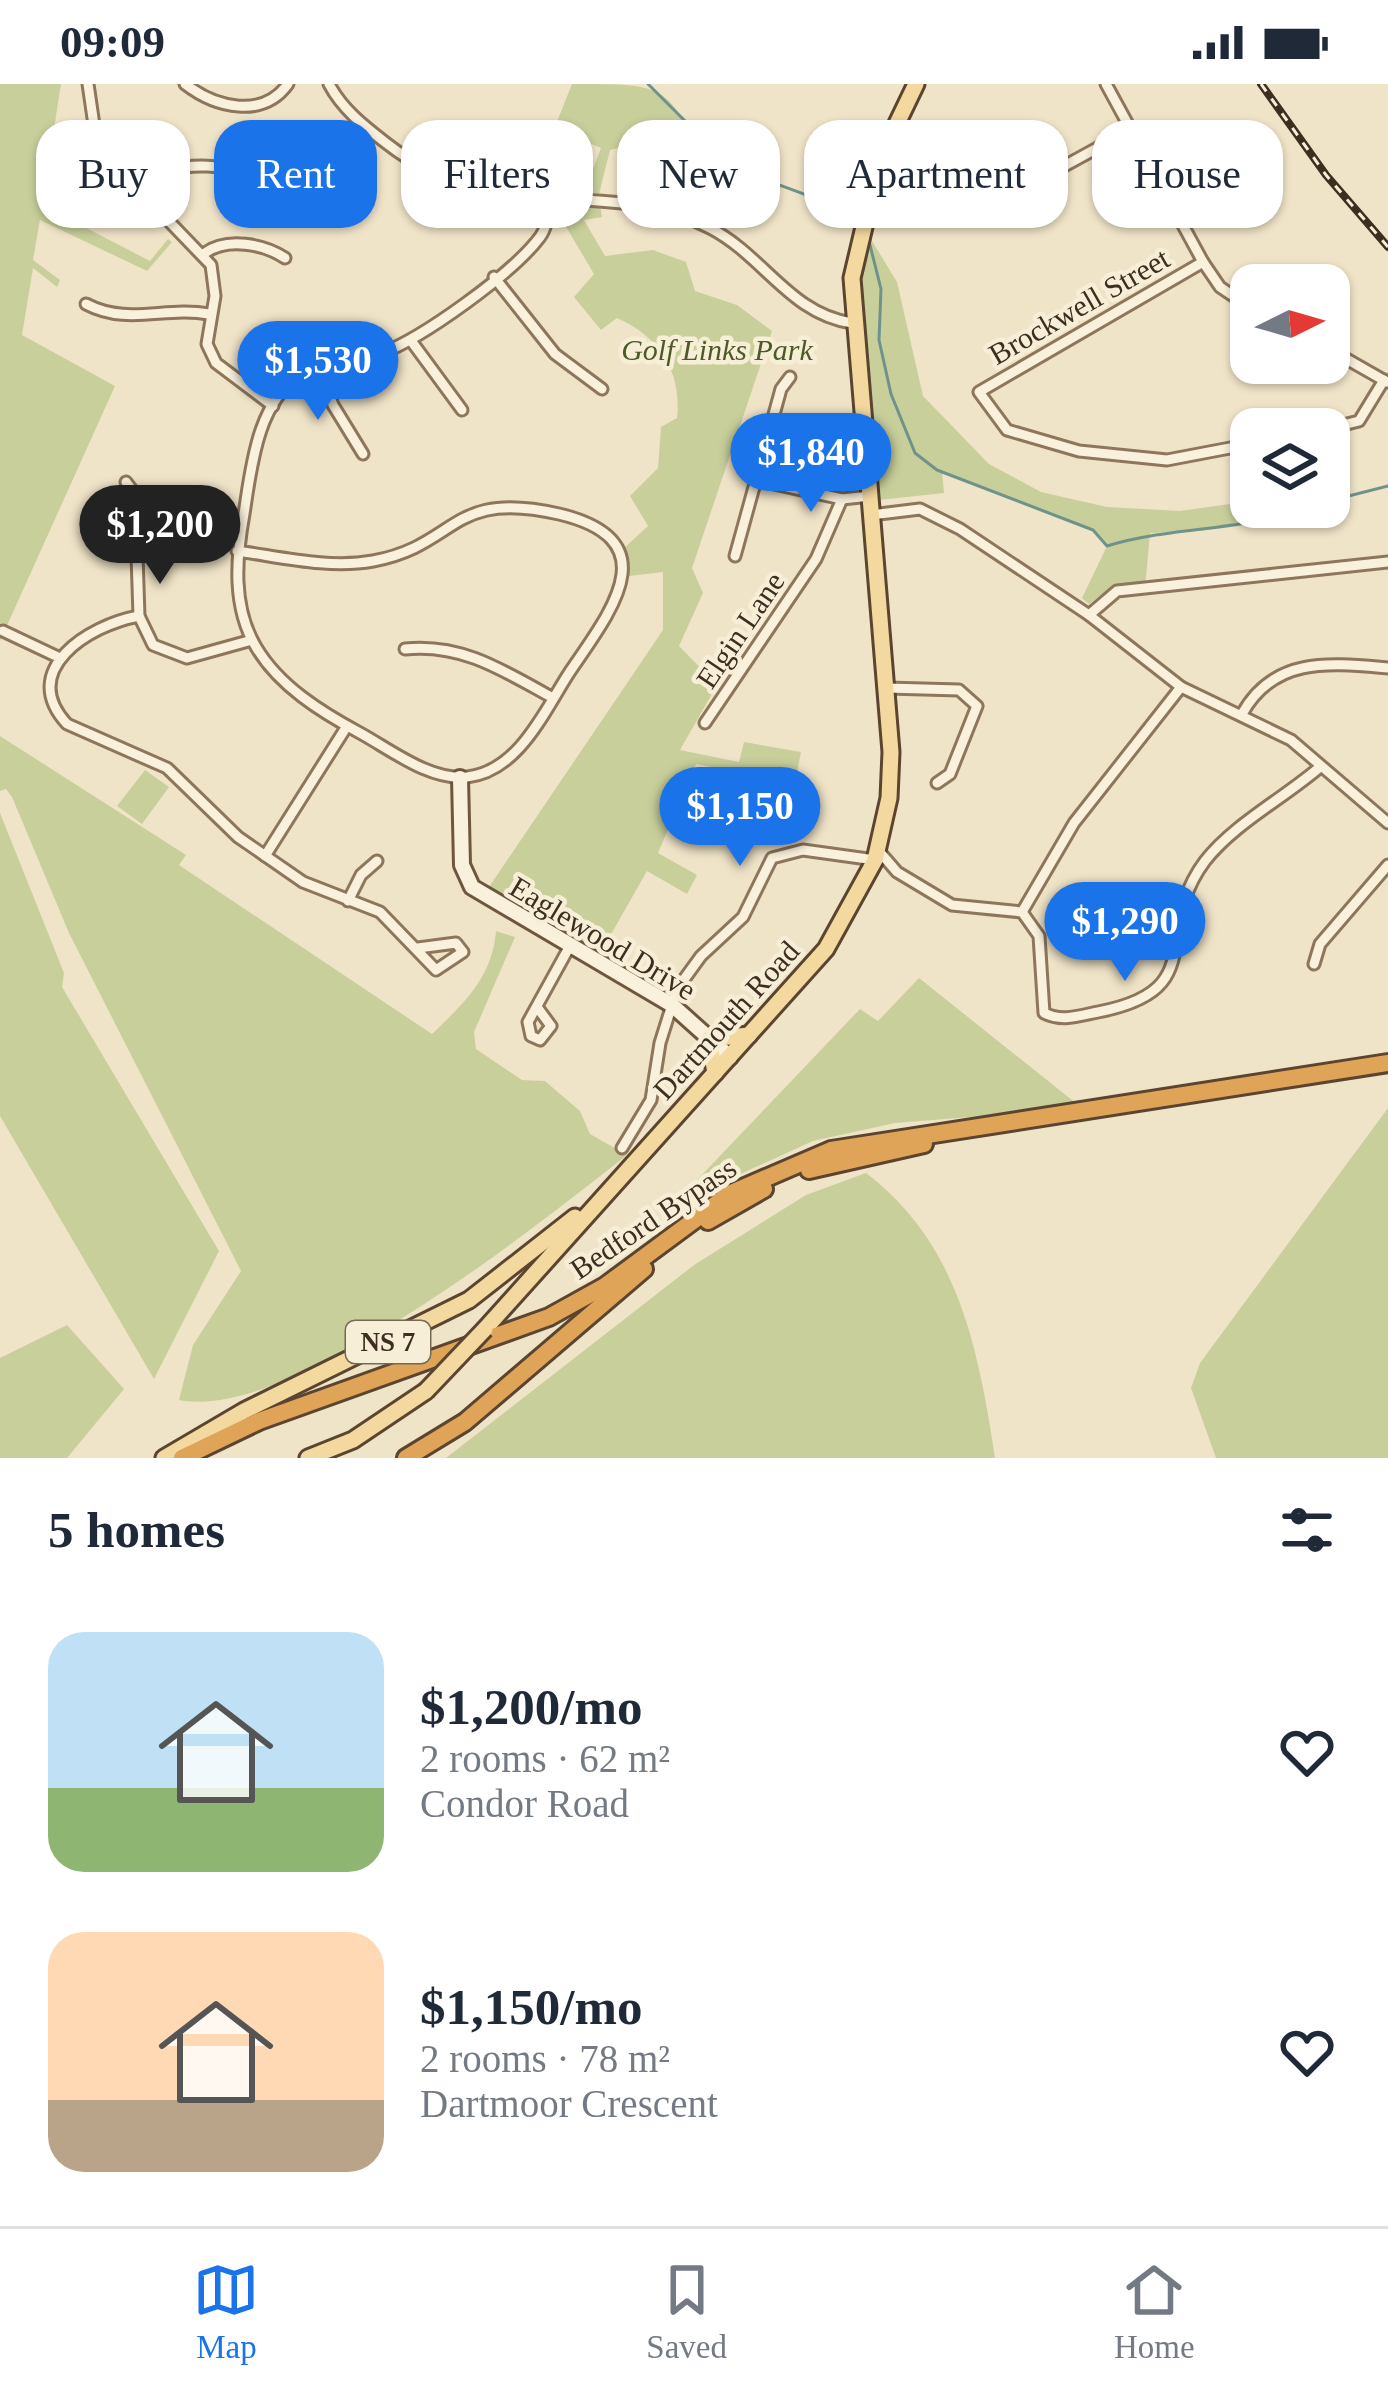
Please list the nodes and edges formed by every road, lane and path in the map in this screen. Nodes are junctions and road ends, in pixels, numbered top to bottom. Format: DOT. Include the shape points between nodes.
graph roads {
  1 [pos="88,84"];
  2 [pos="185,84"];
  3 [pos="288,84"];
  4 [pos="329,84"];
  5 [pos="916,84"];
  6 [pos="1106,84"];
  7 [pos="93,120"];
  8 [pos="1127,120"];
  9 [pos="401,152"];
  10 [pos="593,206"];
  11 [pos="178,228"];
  12 [pos="541,228"];
  13 [pos="1185,228"];
  14 [pos="205,253"];
  15 [pos="285,258"];
  16 [pos="1203,262"];
  17 [pos="494,277"];
  18 [pos="1230,293"];
  19 [pos="86,304"];
  20 [pos="209,314"];
  21 [pos="852,323"];
  22 [pos="412,342"];
  23 [pos="1350,361"];
  24 [pos="320,370"];
  25 [pos="790,377"];
  26 [pos="1386,381"];
  27 [pos="602,389"];
  28 [pos="273,406"];
  29 [pos="462,410"];
  30 [pos="1350,423"];
  31 [pos="1230,448"];
  32 [pos="363,454"];
  33 [pos="756,480"];
  34 [pos="126,482"];
  35 [pos="870,496"];
  36 [pos="842,499"];
  37 [pos="872,514"];
  38 [pos="237,551"];
  39 [pos="735,556"];
  40 [pos="1388,562"];
  41 [pos="139,616"];
  42 [pos="1089,616"];
  43 [pos="3,631"];
  44 [pos="252,640"];
  45 [pos="405,649"];
  46 [pos="60,658"];
  47 [pos="1388,668"];
  48 [pos="1181,687"];
  49 [pos="886,688"];
  50 [pos="553,698"];
  51 [pos="1242,714"];
  52 [pos="705,723"];
  53 [pos="347,726"];
  54 [pos="1320,767"];
  55 [pos="460,778"];
  56 [pos="937,783"];
  57 [pos="1388,823"];
  58 [pos="265,856"];
  59 [pos="377,861"];
  60 [pos="874,861"];
  61 [pos="1388,866"];
  62 [pos="897,872"];
  63 [pos="347,901"];
  64 [pos="1022,912"];
  65 [pos="571,944"];
  66 [pos="418,948"];
  67 [pos="1314,964"];
  68 [pos="672,1005"];
  69 [pos="537,1006"];
  70 [pos="750,1035"];
  71 [pos="710,1039"];
  72 [pos="730,1057"];
  73 [pos="1388,1064"];
  74 [pos="715,1073"];
  75 [pos="1388,1075"];
  76 [pos="622,1148"];
  77 [pos="597,1202"];
  78 [pos="164,1458"];
  79 [pos="182,1458"];
  80 [pos="308,1458"];
  81 [pos="406,1458"];
  1 -- 7 [label="street"];
  2 -- 3 [label="street" via="249,108 278,98"];
  4 -- 9 [label="street" via="360,123"];
  5 -- 21 [label="main road, Dartmouth Road / NS 7" via="864,213"];
  6 -- 8 [label="street"];
  10 -- 21 [label="street" via="673,213 733,242 807,310"];
  11 -- 14 [label="street"];
  12 -- 17 [label="street" via="538,240"];
  13 -- 16 [label="street"];
  14 -- 15 [label="street" via="232,243"];
  14 -- 20 [label="street" via="215,280"];
  16 -- 18 [label="street"];
  16 -- 31 [label="street, Brockwell Street" via="979,392 1007,430 1079,451 1167,460"];
  17 -- 22 [label="street"];
  17 -- 27 [label="street" via="555,354"];
  19 -- 20 [label="street" via="129,318 166,309"];
  20 -- 28 [label="street" via="207,344 216,363"];
  21 -- 35 [label="main road, Dartmouth Road / NS 7"];
  22 -- 24 [label="street"];
  22 -- 29 [label="street"];
  23 -- 26 [label="street"];
  24 -- 28 [label="street" via="302,375"];
  24 -- 32 [label="street"];
  25 -- 33 [label="street"];
  26 -- 30 [label="street"];
  28 -- 38 [label="street"];
  33 -- 36 [label="street"];
  33 -- 39 [label="street"];
  34 -- 41 [label="street" via="135,494"];
  35 -- 36 [label="street"];
  35 -- 37 [label="main road, Dartmouth Road / NS 7"];
  36 -- 52 [label="street, Elgin Lane" via="817,559"];
  37 -- 42 [label="street" via="934,515"];
  37 -- 49 [label="main road, Dartmouth Road / NS 7"];
  38 -- 44 [label="street"];
  38 -- 50 [label="street" via="376,560 500,506 589,521 616,545 623,587"];
  40 -- 42 [label="street" via="1117,591"];
  41 -- 44 [label="street" via="153,645 175,657"];
  41 -- 46 [label="street" via="98,626"];
  42 -- 48 [label="street"];
  43 -- 46 [label="street"];
  44 -- 53 [label="street" via="299,695"];
  45 -- 50 [label="street" via="456,650"];
  46 -- 58 [label="street" via="52,700 67,724 167,768"];
  47 -- 51 [label="street" via="1294,669 1262,684"];
  48 -- 51 [label="street"];
  48 -- 64 [label="street" via="1074,823"];
  49 -- 56 [label="street" via="959,690 977,706 950,774"];
  49 -- 60 [label="main road, Dartmouth Road / NS 7" via="890,798"];
  50 -- 55 [label="street" via="507,761"];
  51 -- 54 [label="street" via="1291,740"];
  53 -- 55 [label="street"];
  53 -- 58 [label="street"];
  54 -- 57 [label="street"];
  54 -- 64 [label="street" via="1202,865 1164,983 1146,1001 1058,1019 1044,1013 1039,936"];
  55 -- 65 [label="street, Eaglewood Drive" via="462,865 472,886"];
  58 -- 63 [label="street"];
  59 -- 63 [label="street"];
  60 -- 62 [label="street"];
  60 -- 62 [label="street"];
  60 -- 68 [label="street" via="803,850 772,858 743,917 685,974"];
  60 -- 70 [label="main road, Dartmouth Road / NS 7" via="826,949"];
  61 -- 67 [label="street" via="1320,944"];
  62 -- 64 [label="street" via="952,905"];
  63 -- 66 [label="street" via="380,912"];
  65 -- 68 [label="street, Eaglewood Drive"];
  65 -- 69 [label="street"];
  66 -- 66 [label="street" via="436,970 463,952 456,943"];
  68 -- 71 [label="street, Eaglewood Drive"];
  68 -- 76 [label="street" via="652,1100"];
  70 -- 71 [label="main road"];
  70 -- 72 [label="main road, Dartmouth Road / NS 7"];
  71 -- 72 [label="street, Eaglewood Drive"];
  71 -- 74 [label="main road"];
  72 -- 74 [label="main road, Dartmouth Road / NS 7"];
  73 -- 79 [label="highway, Bedford Bypass" via="831,1150 731,1192 549,1317 259,1421"];
  74 -- 77 [label="main road, Dartmouth Road / NS 7"];
  75 -- 81 [label="highway, Bedford Bypass" via="911,1145 792,1175 672,1246 464,1422"];
  77 -- 78 [label="main road, Dartmouth Road / NS 7" via="471,1299"];
  77 -- 80 [label="main road, Dartmouth Road / NS 7, bridge" via="426,1391 353,1440"];
}
